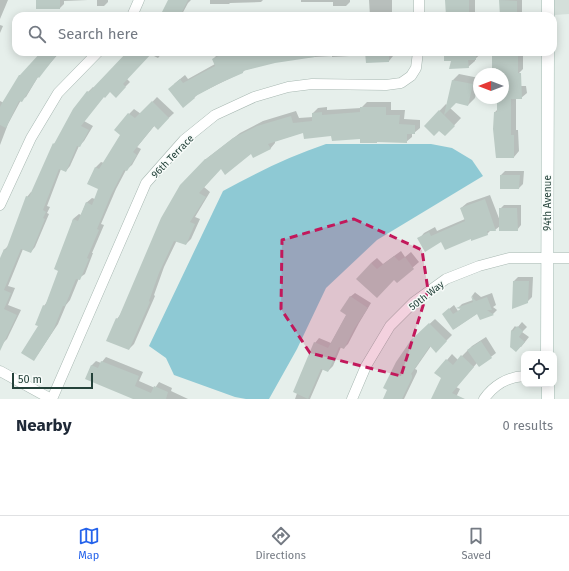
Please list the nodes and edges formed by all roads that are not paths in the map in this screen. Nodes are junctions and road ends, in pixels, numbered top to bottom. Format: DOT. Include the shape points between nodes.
graph roads {
  1 [pos="139,0"];
  2 [pos="419,0"];
  3 [pos="548,0"];
  4 [pos="134,12"];
  5 [pos="419,12"];
  6 [pos="548,12"];
  7 [pos="94,56"];
  8 [pos="418,56"];
  9 [pos="548,56"];
  10 [pos="0,205"];
  11 [pos="547,258"];
  12 [pos="569,258"];
  13 [pos="548,351"];
  14 [pos="0,371"];
  15 [pos="521,376"];
  16 [pos="548,387"];
  17 [pos="52,399"];
  18 [pos="352,399"];
  19 [pos="484,399"];
  20 [pos="548,399"];
  1 -- 4 [label="street"];
  2 -- 5 [label="street"];
  3 -- 6 [label="street"];
  7 -- 10 [label="street" via="58,94 31,138"];
  8 -- 17 [label="street, 96th Terrace" via="416,68 411,76 401,83 312,84 288,87 254,97 215,115 184,140 146,183"];
  9 -- 11 [label="street, 94th Avenue"];
  11 -- 12 [label="street, 50th Way"];
  11 -- 13 [label="street, 94th Avenue"];
  11 -- 18 [label="street, 50th Way" via="509,258 480,266 446,279 414,302 390,326 366,366"];
  14 -- 17 [label="street"];
  15 -- 19 [label="street" via="513,377 490,389"];
  16 -- 20 [label="street"];
}
